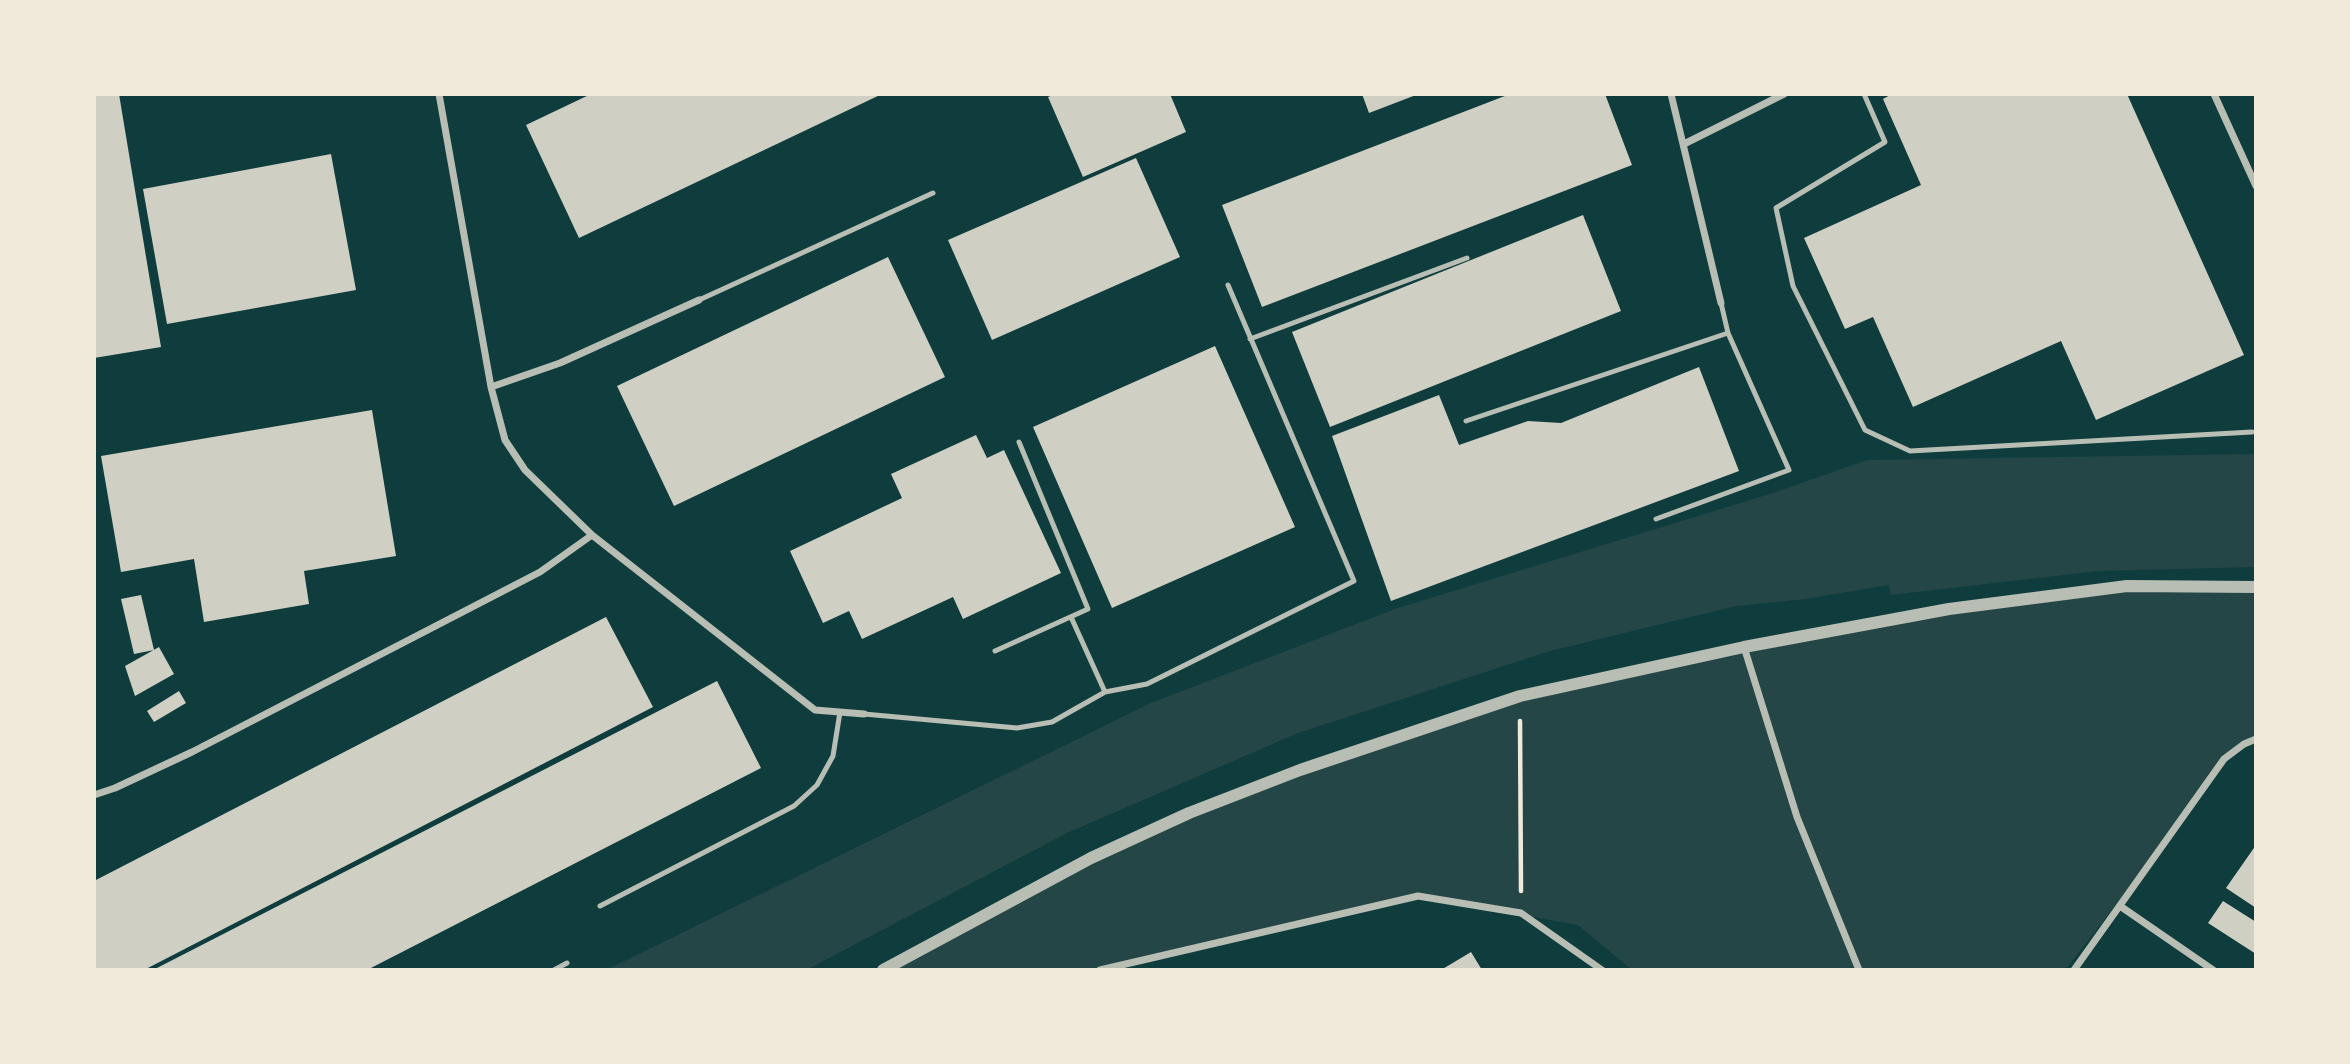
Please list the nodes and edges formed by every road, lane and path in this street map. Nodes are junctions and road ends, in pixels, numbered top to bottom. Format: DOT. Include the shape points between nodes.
graph roads {
  1 [pos="439,94"];
  2 [pos="1671,94"];
  3 [pos="1784,94"];
  4 [pos="1864,94"];
  5 [pos="2214,94"];
  6 [pos="1684,144"];
  7 [pos="2256,186"];
  8 [pos="933,193"];
  9 [pos="1466,258"];
  10 [pos="1228,285"];
  11 [pos="699,300"];
  12 [pos="1721,303"];
  13 [pos="1728,333"];
  14 [pos="1250,339"];
  15 [pos="491,387"];
  16 [pos="1465,421"];
  17 [pos="2252,432"];
  18 [pos="1018,442"];
  19 [pos="1656,519"];
  20 [pos="592,535"];
  21 [pos="2256,587"];
  22 [pos="1071,617"];
  23 [pos="1744,648"];
  24 [pos="995,651"];
  25 [pos="1105,692"];
  26 [pos="1520,696"];
  27 [pos="840,712"];
  28 [pos="864,714"];
  29 [pos="2256,738"];
  30 [pos="94,795"];
  31 [pos="600,906"];
  32 [pos="2120,906"];
  33 [pos="1521,913"];
  34 [pos="567,963"];
  35 [pos="554,970"];
  36 [pos="883,970"];
  37 [pos="1100,970"];
  38 [pos="1602,970"];
  39 [pos="1859,970"];
  40 [pos="2074,970"];
  41 [pos="2213,970"];
  1 -- 15 [label="street"];
  2 -- 6 [label="street"];
  3 -- 6 [label="street"];
  4 -- 17 [label="lane" via="1885,142 1776,208 1793,286 1865,430 1910,451"];
  5 -- 7 [label="street"];
  6 -- 12 [label="street"];
  8 -- 11 [label="lane"];
  9 -- 14 [label="lane"];
  10 -- 14 [label="lane"];
  11 -- 15 [label="street" via="560,363"];
  12 -- 13 [label="lane"];
  13 -- 16 [label="lane"];
  13 -- 19 [label="lane" via="1789,470"];
  14 -- 25 [label="lane" via="1354,581 1147,684"];
  15 -- 20 [label="street" via="505,440 525,470"];
  18 -- 22 [label="lane" via="1088,609"];
  20 -- 27 [label="street" via="815,710"];
  20 -- 30 [label="street" via="540,572 192,752"];
  21 -- 23 [label="street" via="2127,586 1949,609"];
  22 -- 24 [label="lane"];
  22 -- 25 [label="lane"];
  23 -- 26 [label="street"];
  23 -- 39 [label="street" via="1797,817"];
  25 -- 28 [label="lane" via="1052,722 1017,728"];
  26 -- 33 [label="path"];
  26 -- 36 [label="street" via="1300,770 1189,813 1091,858"];
  27 -- 28 [label="street"];
  27 -- 31 [label="lane" via="833,756 817,785 794,806"];
  29 -- 32 [label="street" via="2224,759"];
  32 -- 40 [label="street"];
  32 -- 41 [label="street"];
  33 -- 37 [label="street" via="1418,896"];
  33 -- 38 [label="street"];
  34 -- 35 [label="lane"];
}
